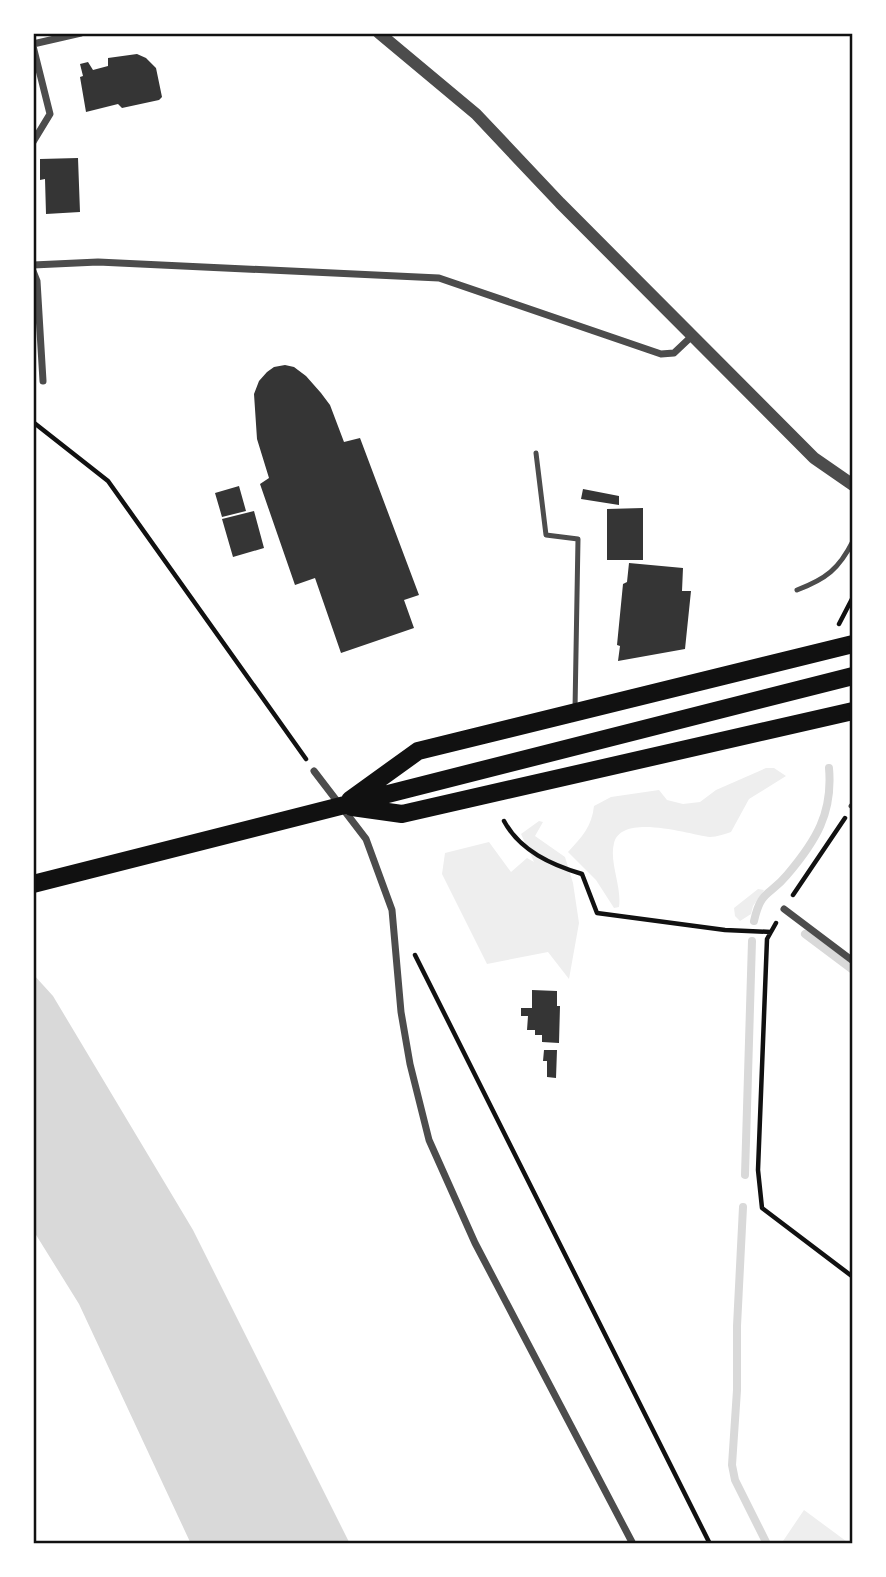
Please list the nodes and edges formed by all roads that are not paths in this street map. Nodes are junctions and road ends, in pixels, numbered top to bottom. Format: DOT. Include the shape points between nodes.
graph roads {
  1 [pos="81,33"];
  2 [pos="379,33"];
  3 [pos="33,45"];
  4 [pos="33,142"];
  5 [pos="33,265"];
  6 [pos="33,271"];
  7 [pos="692,336"];
  8 [pos="43,380"];
  9 [pos="536,453"];
  10 [pos="853,485"];
  11 [pos="853,541"];
  12 [pos="797,590"];
  13 [pos="853,644"];
  14 [pos="853,676"];
  15 [pos="853,711"];
  16 [pos="575,712"];
  17 [pos="314,771"];
  18 [pos="341,806"];
  19 [pos="33,884"];
  20 [pos="783,909"];
  21 [pos="853,961"];
  22 [pos="633,1544"];
  1 -- 3 [label="street"];
  2 -- 7 [label="street" via="476,114"];
  3 -- 4 [label="street" via="50,114"];
  5 -- 7 [label="street" via="98,262 439,278 662,354 674,353"];
  6 -- 8 [label="street"];
  7 -- 10 [label="street" via="814,458"];
  9 -- 16 [label="lane" via="547,535 578,540"];
  11 -- 12 [label="lane" via="821,581"];
  13 -- 16 [label="main road"];
  14 -- 18 [label="main road"];
  15 -- 18 [label="main road" via="402,814"];
  16 -- 18 [label="main road" via="418,751"];
  17 -- 18 [label="street"];
  18 -- 19 [label="main road"];
  18 -- 22 [label="street" via="366,839 392,910 401,1012 429,1140 475,1243"];
  20 -- 21 [label="street"];
}
